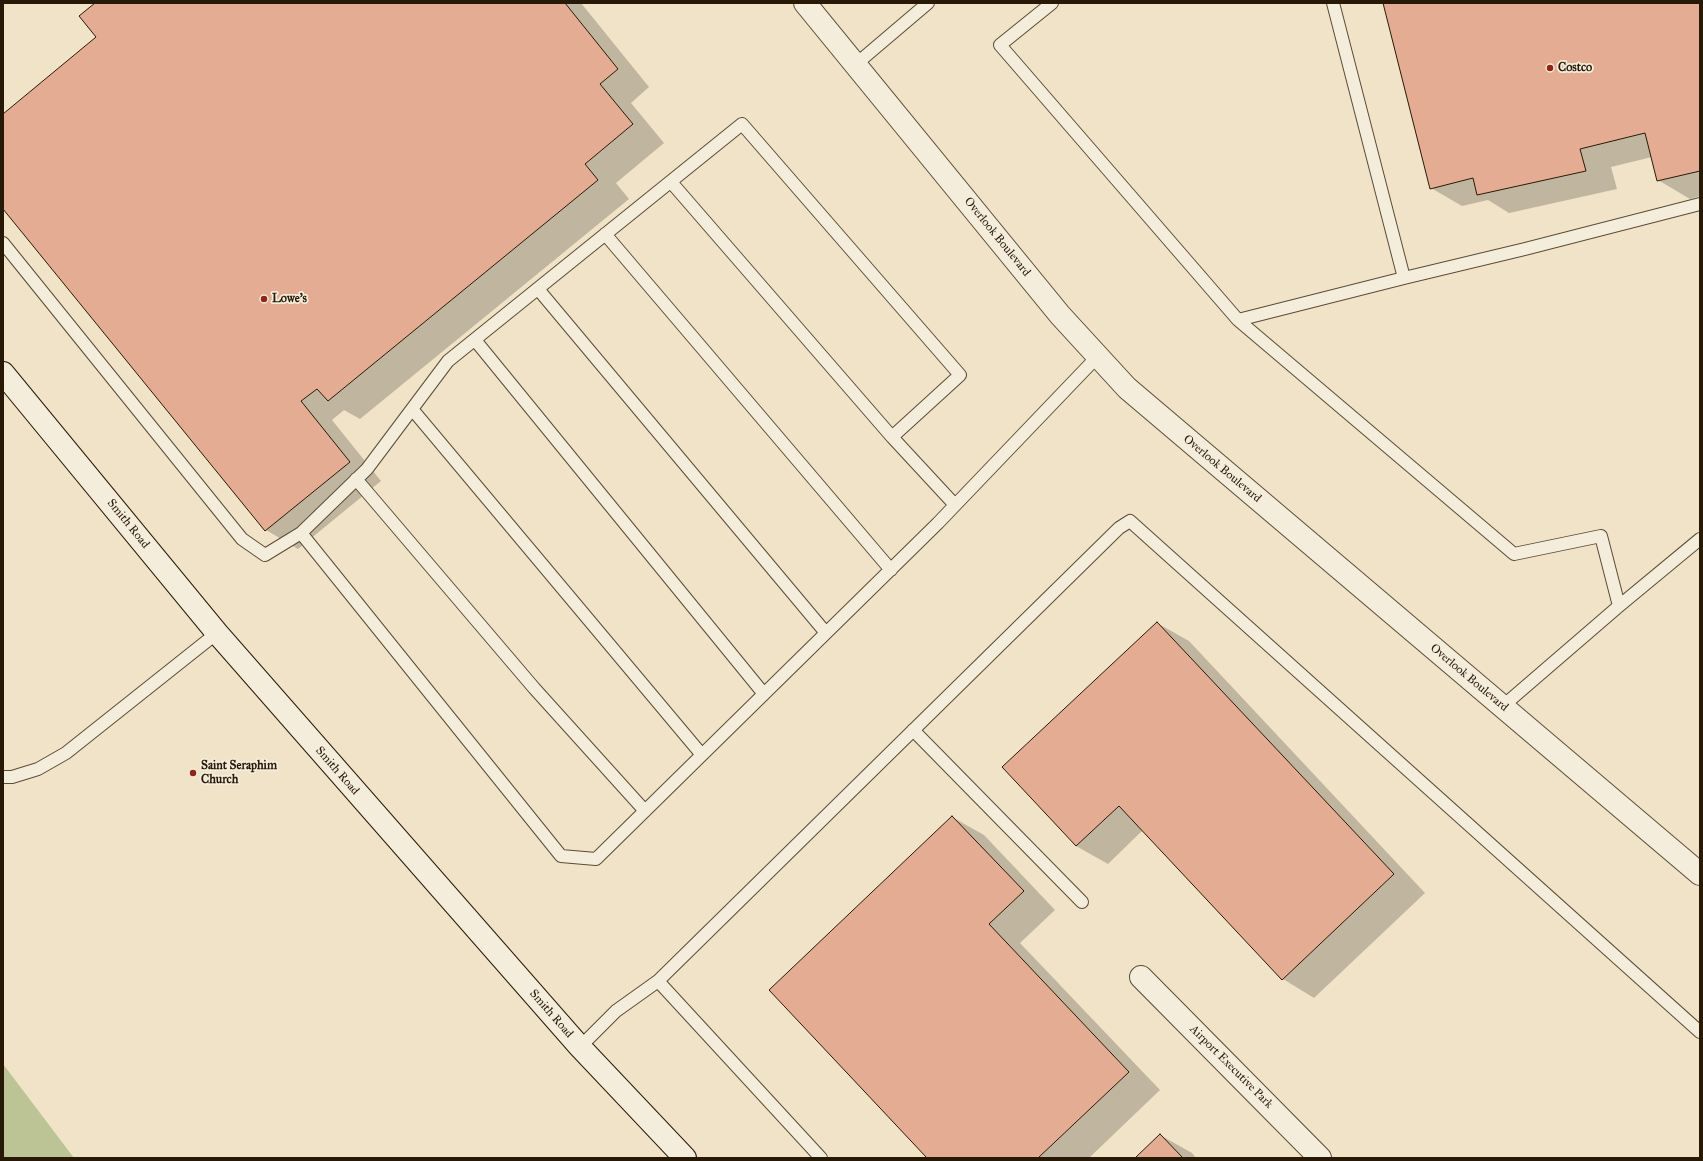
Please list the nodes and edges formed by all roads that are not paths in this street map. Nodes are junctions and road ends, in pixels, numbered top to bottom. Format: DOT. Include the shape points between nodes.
graph roads {
  1 [pos="805,3"];
  2 [pos="928,3"];
  3 [pos="1052,3"];
  4 [pos="1333,3"];
  5 [pos="856,65"];
  6 [pos="671,182"];
  7 [pos="1700,204"];
  8 [pos="606,234"];
  9 [pos="3,243"];
  10 [pos="1404,278"];
  11 [pos="538,289"];
  12 [pos="1238,320"];
  13 [pos="475,340"];
  14 [pos="1097,357"];
  15 [pos="3,372"];
  16 [pos="412,409"];
  17 [pos="892,437"];
  18 [pos="356,479"];
  19 [pos="955,505"];
  20 [pos="301,533"];
  21 [pos="1700,539"];
  22 [pos="891,570"];
  23 [pos="1619,606"];
  24 [pos="826,633"];
  25 [pos="217,634"];
  26 [pos="764,694"];
  27 [pos="1503,706"];
  28 [pos="914,730"];
  29 [pos="702,755"];
  30 [pos="3,777"];
  31 [pos="645,811"];
  32 [pos="1700,874"];
  33 [pos="1082,902"];
  34 [pos="1141,977"];
  35 [pos="658,981"];
  36 [pos="1700,1032"];
  37 [pos="580,1047"];
  38 [pos="685,1158"];
  39 [pos="821,1158"];
  40 [pos="1320,1158"];
  1 -- 5 [label="street, Overlook Boulevard"];
  2 -- 5 [label="lane"];
  3 -- 12 [label="lane" via="1000,45"];
  4 -- 10 [label="lane"];
  5 -- 14 [label="street, Overlook Boulevard"];
  6 -- 8 [label="lane"];
  6 -- 17 [label="lane"];
  6 -- 17 [label="lane" via="742,124 955,369 960,375"];
  7 -- 10 [label="lane" via="1533,248"];
  8 -- 11 [label="lane"];
  8 -- 22 [label="lane"];
  9 -- 20 [label="lane" via="242,539 265,555"];
  10 -- 12 [label="lane"];
  11 -- 13 [label="lane"];
  11 -- 24 [label="lane"];
  12 -- 23 [label="lane" via="1514,554 1601,536"];
  13 -- 16 [label="lane" via="448,361"];
  13 -- 26 [label="lane"];
  14 -- 19 [label="lane"];
  14 -- 27 [label="street, Overlook Boulevard" via="1145,404"];
  15 -- 25 [label="street, Smith Road"];
  16 -- 18 [label="lane"];
  16 -- 29 [label="lane"];
  17 -- 19 [label="lane"];
  18 -- 20 [label="lane"];
  18 -- 31 [label="lane" via="534,688"];
  19 -- 22 [label="lane"];
  20 -- 31 [label="lane" via="561,856 596,859"];
  21 -- 23 [label="lane"];
  22 -- 24 [label="lane"];
  23 -- 27 [label="lane"];
  24 -- 26 [label="lane"];
  25 -- 30 [label="lane" via="66,753 38,769 12,777"];
  25 -- 37 [label="street, Smith Road"];
  26 -- 29 [label="lane"];
  27 -- 32 [label="street, Overlook Boulevard"];
  28 -- 33 [label="lane"];
  28 -- 35 [label="lane"];
  28 -- 36 [label="lane" via="1119,528 1130,521"];
  29 -- 31 [label="lane"];
  34 -- 40 [label="street, Airport Executive Park"];
  35 -- 37 [label="lane" via="616,1012"];
  35 -- 39 [label="lane"];
  37 -- 38 [label="street, Smith Road"];
}
